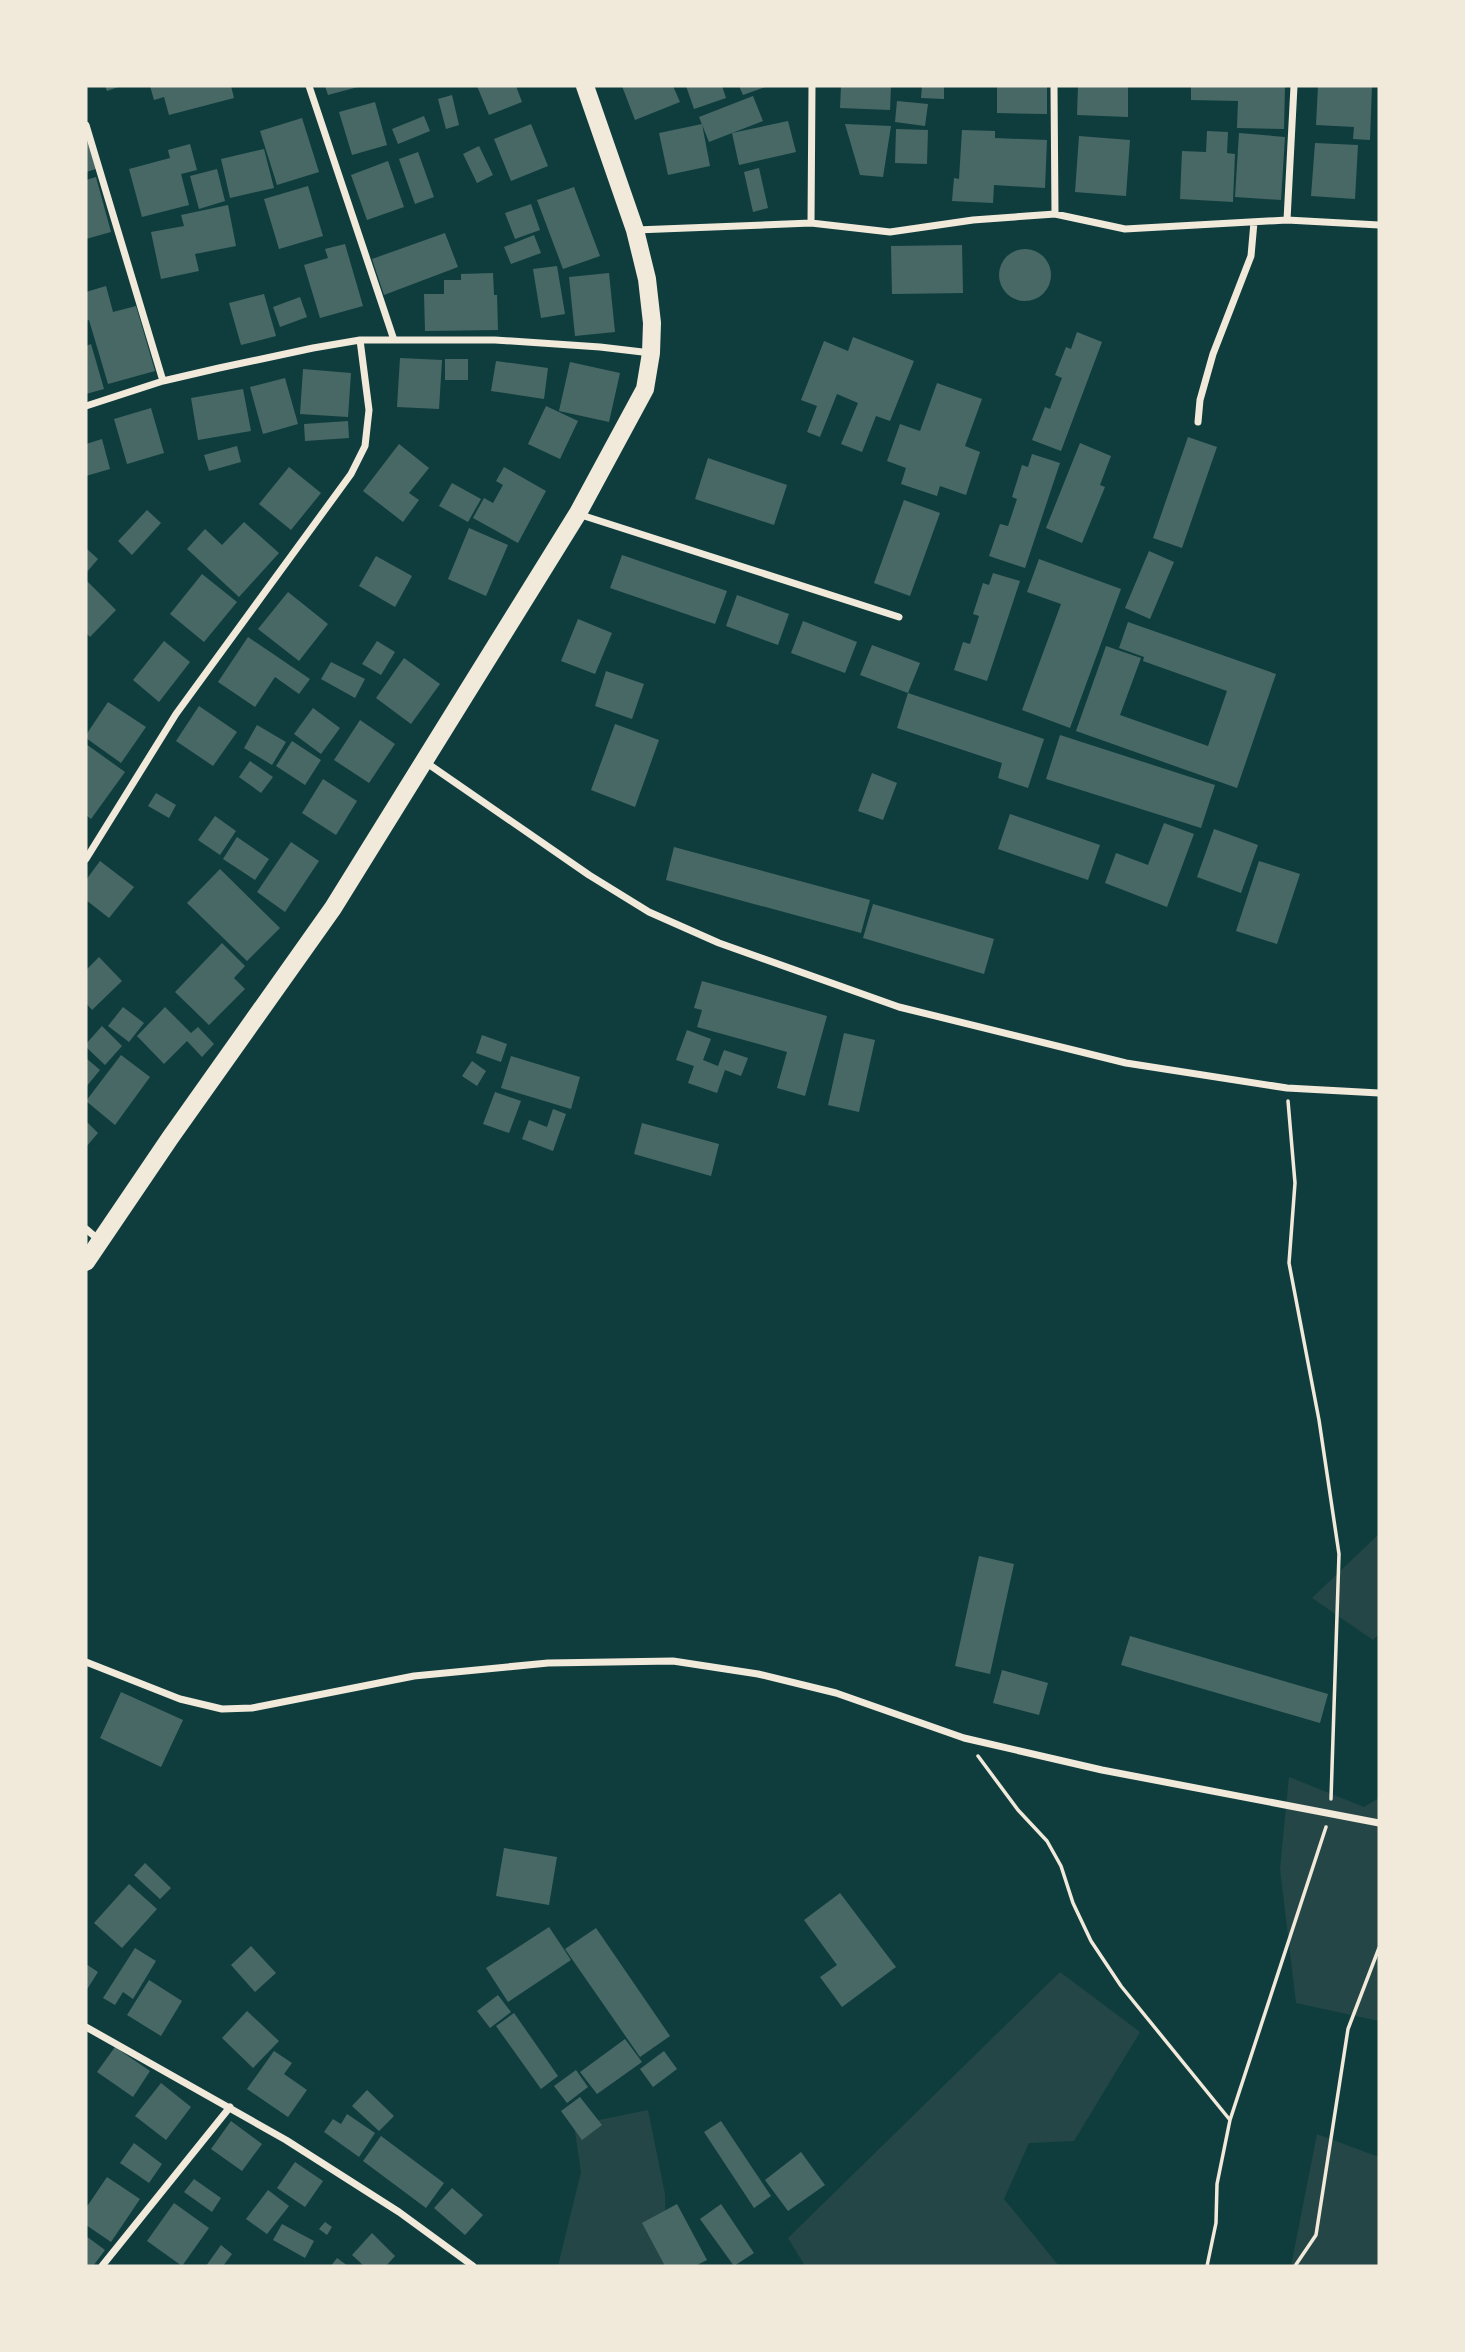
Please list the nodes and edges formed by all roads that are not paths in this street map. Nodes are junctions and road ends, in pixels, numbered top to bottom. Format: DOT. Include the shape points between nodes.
graph roads {
  1 [pos="309,86"];
  2 [pos="585,86"];
  3 [pos="812,86"];
  4 [pos="1054,86"];
  5 [pos="1294,86"];
  6 [pos="86,125"];
  7 [pos="1055,214"];
  8 [pos="1287,220"];
  9 [pos="1254,222"];
  10 [pos="811,223"];
  11 [pos="1379,225"];
  12 [pos="635,230"];
  13 [pos="360,340"];
  14 [pos="394,340"];
  15 [pos="651,353"];
  16 [pos="163,381"];
  17 [pos="86,406"];
  18 [pos="1198,422"];
  19 [pos="578,513"];
  20 [pos="899,617"];
  21 [pos="423,761"];
  22 [pos="86,859"];
  23 [pos="1379,1093"];
  24 [pos="93,1235"];
  25 [pos="86,1262"];
  26 [pos="86,1662"];
  27 [pos="1379,1823"];
  28 [pos="86,2027"];
  29 [pos="230,2107"];
  30 [pos="102,2266"];
  31 [pos="473,2266"];
  1 -- 14 [label="street"];
  2 -- 12 [label="highway"];
  3 -- 10 [label="street"];
  4 -- 7 [label="street"];
  5 -- 8 [label="street"];
  6 -- 16 [label="street"];
  7 -- 9 [label="street" via="1125,229"];
  7 -- 10 [label="street" via="890,232"];
  8 -- 9 [label="street"];
  8 -- 11 [label="street"];
  9 -- 18 [label="street" via="1251,256 1213,354"];
  10 -- 12 [label="street"];
  12 -- 15 [label="highway" via="648,279"];
  13 -- 14 [label="street"];
  13 -- 16 [label="street"];
  13 -- 22 [label="street" via="369,410 365,446 351,474 176,714"];
  14 -- 15 [label="street" via="540,342"];
  15 -- 19 [label="highway" via="645,389"];
  16 -- 17 [label="street"];
  19 -- 20 [label="street"];
  19 -- 21 [label="highway"];
  21 -- 23 [label="street" via="649,912 719,943 900,1007 1126,1063 1287,1088"];
  21 -- 24 [label="highway" via="333,908"];
  24 -- 25 [label="highway"];
  26 -- 27 [label="street" via="180,1699 222,1709 252,1708 414,1676 548,1663 673,1661 758,1674 836,1693 964,1738 1102,1770"];
  28 -- 29 [label="street"];
  29 -- 30 [label="street"];
  29 -- 31 [label="street" via="399,2212"];
}
